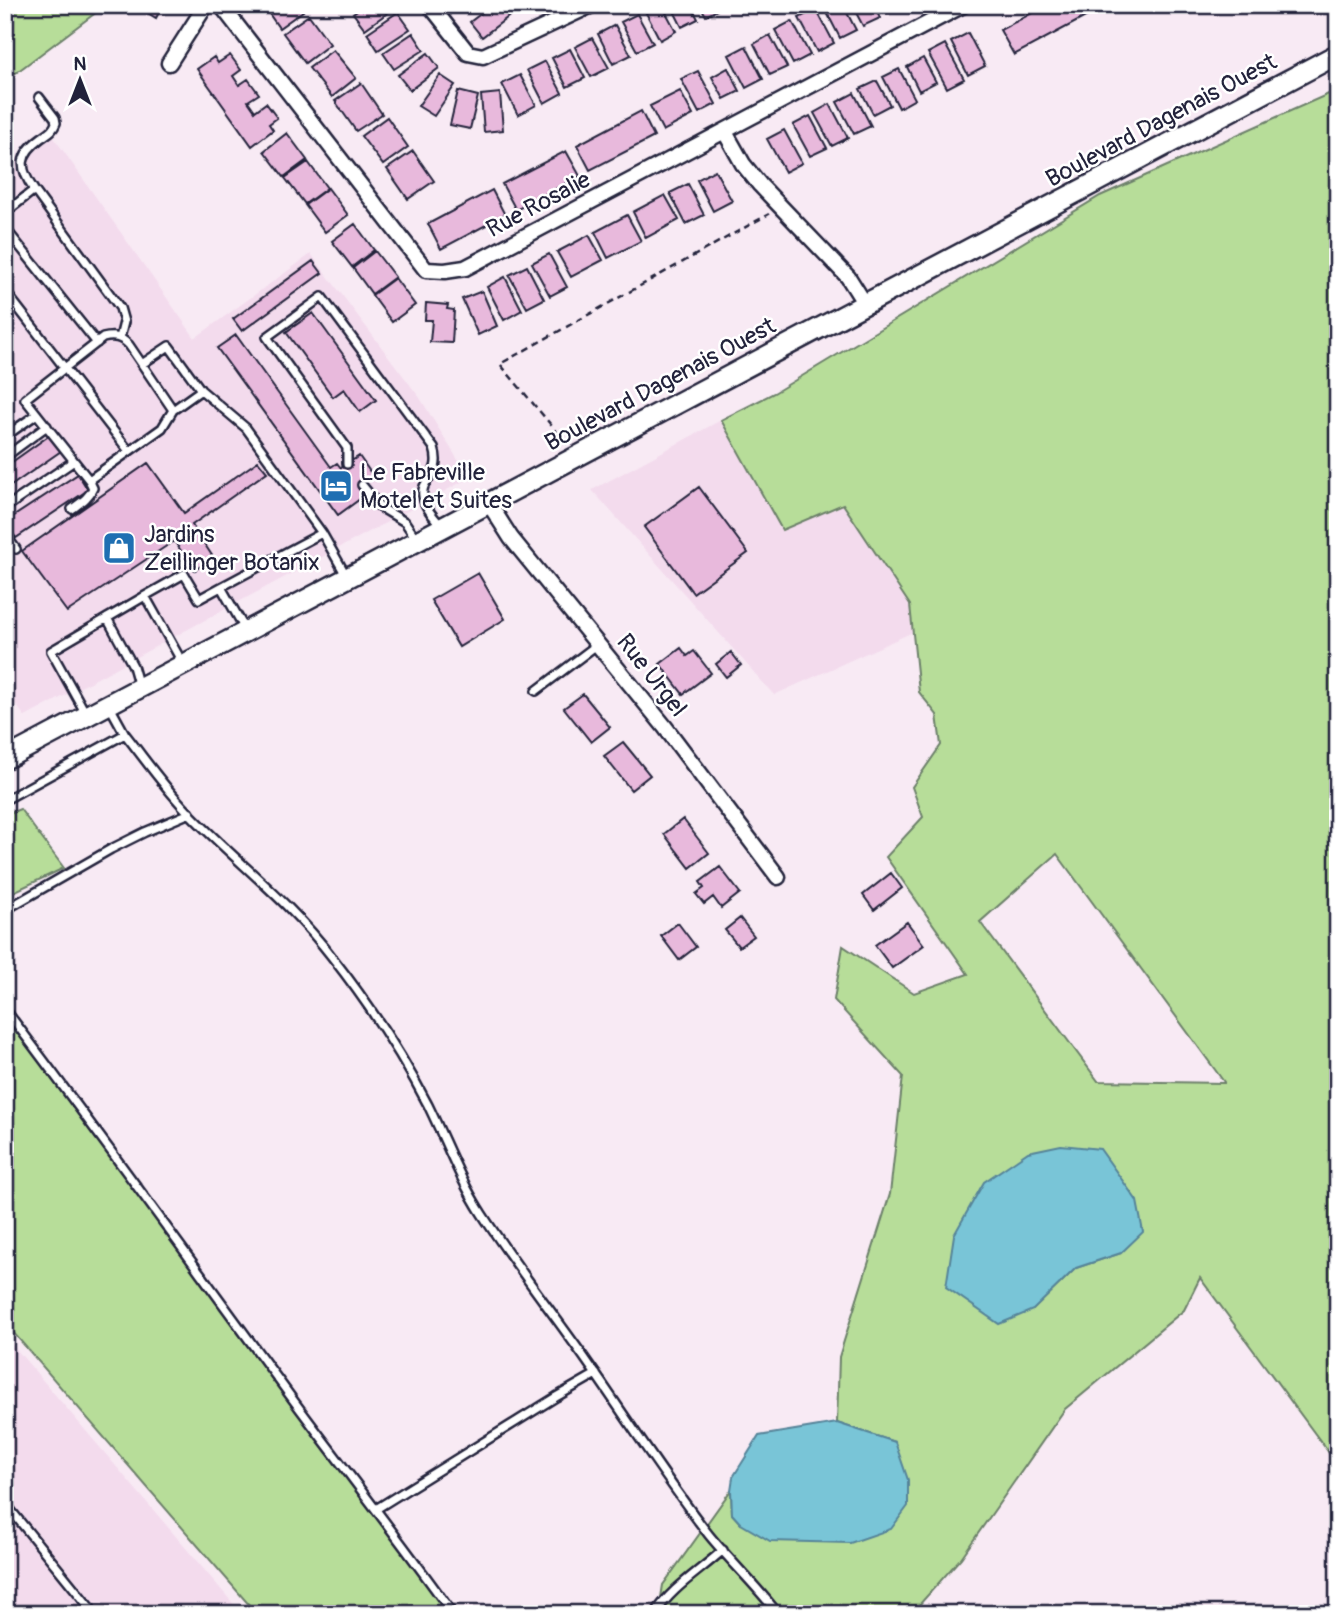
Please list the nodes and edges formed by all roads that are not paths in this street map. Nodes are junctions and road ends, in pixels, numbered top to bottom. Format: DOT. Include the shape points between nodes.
graph roads {
  1 [pos="206,5"];
  2 [pos="221,5"];
  3 [pos="430,5"];
  4 [pos="592,5"];
  5 [pos="963,5"];
  6 [pos="1338,54"];
  7 [pos="169,62"];
  8 [pos="39,97"];
  9 [pos="725,132"];
  10 [pos="34,190"];
  11 [pos="5,213"];
  12 [pos="5,228"];
  13 [pos="5,291"];
  14 [pos="865,304"];
  15 [pos="120,338"];
  16 [pos="97,343"];
  17 [pos="142,364"];
  18 [pos="64,368"];
  19 [pos="201,390"];
  20 [pos="173,410"];
  21 [pos="37,414"];
  22 [pos="47,426"];
  23 [pos="10,433"];
  24 [pos="129,452"];
  25 [pos="5,457"];
  26 [pos="74,461"];
  27 [pos="347,464"];
  28 [pos="89,480"];
  29 [pos="362,485"];
  30 [pos="488,502"];
  31 [pos="5,508"];
  32 [pos="72,509"];
  33 [pos="442,527"];
  34 [pos="322,533"];
  35 [pos="5,534"];
  36 [pos="418,540"];
  37 [pos="16,550"];
  38 [pos="348,578"];
  39 [pos="221,587"];
  40 [pos="145,596"];
  41 [pos="107,618"];
  42 [pos="246,632"];
  43 [pos="599,644"];
  44 [pos="183,665"];
  45 [pos="139,688"];
  46 [pos="536,691"];
  47 [pos="109,704"];
  48 [pos="87,716"];
  49 [pos="125,734"];
  50 [pos="5,759"];
  51 [pos="5,800"];
  52 [pos="190,813"];
  53 [pos="778,877"];
  54 [pos="5,910"];
  55 [pos="5,1009"];
  56 [pos="596,1374"];
  57 [pos="5,1503"];
  58 [pos="376,1509"];
  59 [pos="723,1550"];
  60 [pos="95,1614"];
  61 [pos="453,1614"];
  62 [pos="655,1614"];
  63 [pos="778,1614"];
  1 -- 7 [label="street"];
  2 -- 9 [label="street, Rue Rosalie" via="426,270 465,268"];
  3 -- 4 [label="street" via="468,53 483,56"];
  5 -- 9 [label="street, Rue Rosalie"];
  6 -- 14 [label="main road, Boulevard Dagenais Ouest"];
  8 -- 10 [label="lane" via="56,123 24,159 23,171"];
  9 -- 14 [label="street" via="743,164 848,277"];
  10 -- 11 [label="lane"];
  10 -- 15 [label="lane" via="120,308 124,322"];
  12 -- 16 [label="lane"];
  13 -- 18 [label="lane"];
  14 -- 30 [label="main road, Boulevard Dagenais Ouest"];
  15 -- 16 [label="lane" via="103,338"];
  15 -- 17 [label="lane"];
  16 -- 18 [label="lane"];
  17 -- 19 [label="lane" via="169,346"];
  17 -- 20 [label="lane"];
  18 -- 21 [label="lane" via="25,399"];
  18 -- 24 [label="lane"];
  19 -- 20 [label="lane"];
  19 -- 34 [label="lane" via="246,429"];
  20 -- 24 [label="lane" via="162,428"];
  21 -- 22 [label="lane"];
  21 -- 23 [label="lane"];
  22 -- 25 [label="lane"];
  22 -- 26 [label="lane"];
  24 -- 28 [label="lane"];
  26 -- 28 [label="lane"];
  26 -- 31 [label="lane"];
  27 -- 33 [label="lane" via="347,448 267,337 322,297 434,448 436,468 424,486 423,498"];
  28 -- 32 [label="lane" via="92,491"];
  29 -- 36 [label="lane" via="380,507 405,522"];
  30 -- 33 [label="main road, Boulevard Dagenais Ouest"];
  30 -- 43 [label="street, Rue Urgel" via="511,538"];
  33 -- 36 [label="main road, Boulevard Dagenais Ouest"];
  34 -- 38 [label="lane"];
  34 -- 39 [label="lane"];
  35 -- 37 [label="lane"];
  36 -- 38 [label="main road, Boulevard Dagenais Ouest"];
  38 -- 42 [label="main road, Boulevard Dagenais Ouest"];
  39 -- 40 [label="lane" via="199,600 184,574"];
  39 -- 42 [label="lane"];
  40 -- 41 [label="lane"];
  40 -- 44 [label="lane"];
  41 -- 45 [label="lane" via="133,666"];
  41 -- 48 [label="lane" via="51,650"];
  42 -- 44 [label="main road, Boulevard Dagenais Ouest"];
  43 -- 46 [label="lane"];
  43 -- 53 [label="street, Rue Urgel"];
  44 -- 45 [label="main road, Boulevard Dagenais Ouest"];
  45 -- 47 [label="main road, Boulevard Dagenais Ouest"];
  47 -- 48 [label="main road, Boulevard Dagenais Ouest"];
  47 -- 49 [label="lane"];
  48 -- 50 [label="main road, Boulevard Dagenais Ouest"];
  49 -- 51 [label="lane"];
  49 -- 52 [label="lane"];
  52 -- 54 [label="lane" via="111,849"];
  52 -- 56 [label="lane" via="310,930 352,984 414,1080 475,1203"];
  55 -- 58 [label="lane"];
  56 -- 58 [label="lane"];
  56 -- 59 [label="lane"];
  57 -- 60 [label="lane"];
  58 -- 61 [label="lane"];
  59 -- 62 [label="lane"];
  59 -- 63 [label="lane"];
}
